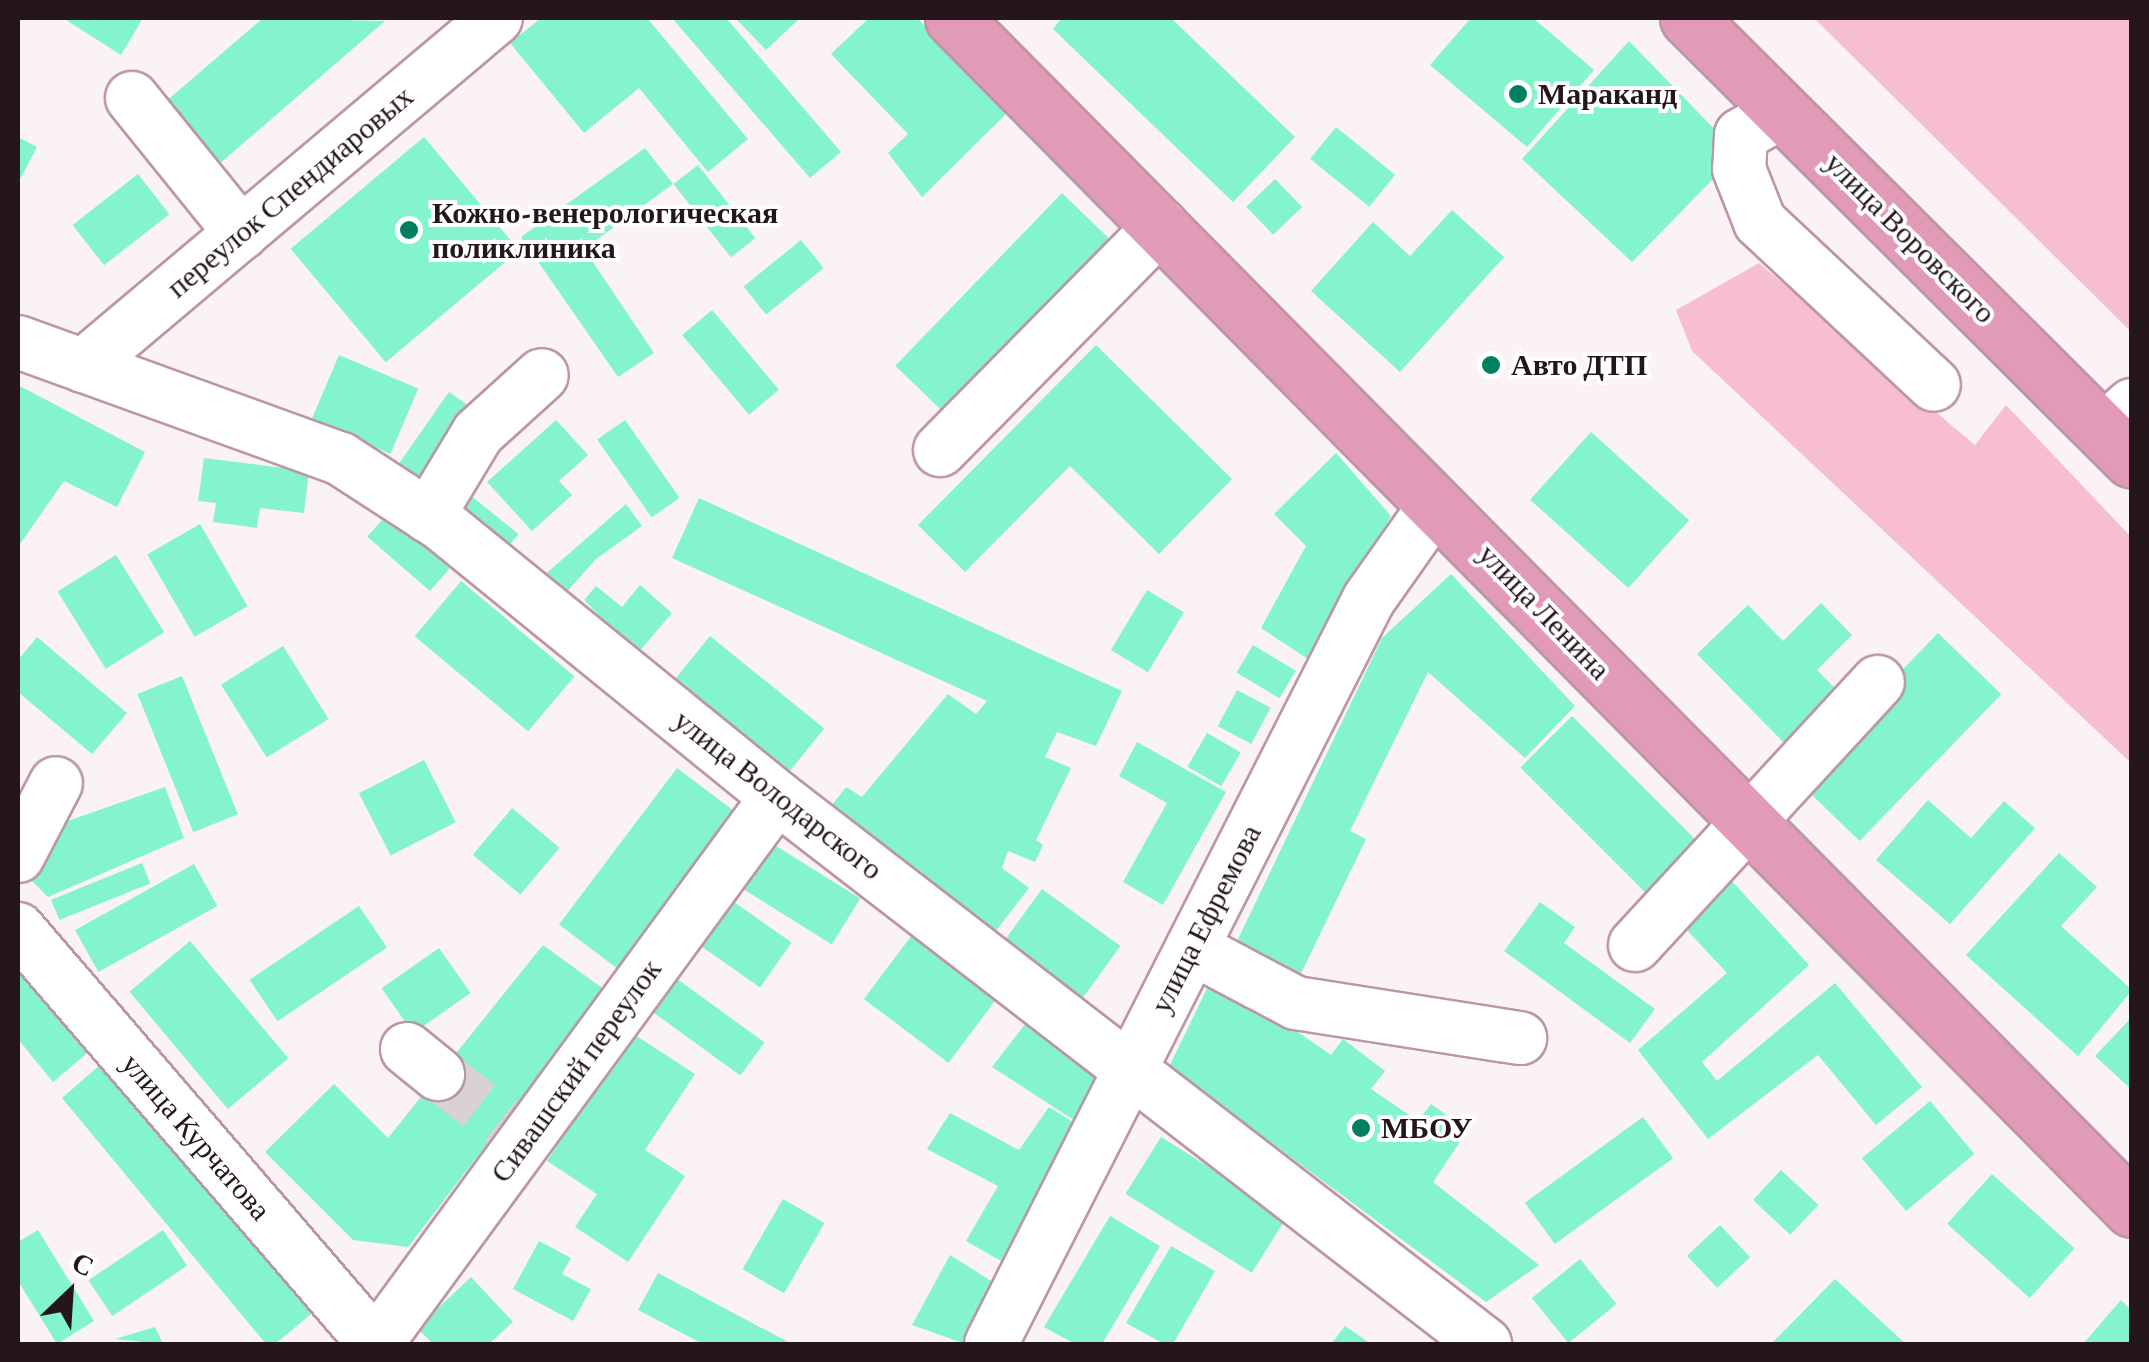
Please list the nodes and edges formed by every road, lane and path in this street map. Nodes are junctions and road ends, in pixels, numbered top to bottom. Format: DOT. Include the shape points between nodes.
graph roads {
  1 [pos="496,18"];
  2 [pos="954,18"];
  3 [pos="1688,18"];
  4 [pos="132,98"];
  5 [pos="1782,112"];
  6 [pos="1162,226"];
  7 [pos="241,233"];
  8 [pos="18,342"];
  9 [pos="83,366"];
  10 [pos="542,374"];
  11 [pos="1934,384"];
  12 [pos="2122,432"];
  13 [pos="940,450"];
  14 [pos="1436,504"];
  15 [pos="428,516"];
  16 [pos="1878,682"];
  17 [pos="56,783"];
  18 [pos="777,797"];
  19 [pos="1747,820"];
  20 [pos="18,856"];
  21 [pos="18,929"];
  22 [pos="1635,944"];
  23 [pos="1192,948"];
  24 [pos="1520,1038"];
  25 [pos="1131,1067"];
  26 [pos="2132,1209"];
  27 [pos="375,1344"];
  28 [pos="992,1344"];
  29 [pos="1484,1344"];
  1 -- 7 [label="street, переулок Спендиаровых"];
  2 -- 6 [label="main road, улица Ленина"];
  3 -- 5 [label="main road, улица Воровского"];
  4 -- 7 [label="street"];
  5 -- 11 [label="street" via="1741,135 1740,169 1760,222"];
  5 -- 12 [label="main road, улица Воровского"];
  6 -- 13 [label="street"];
  6 -- 14 [label="main road, улица Ленина"];
  7 -- 9 [label="street, переулок Спендиаровых"];
  8 -- 9 [label="street, улица Володарского"];
  9 -- 15 [label="street, улица Володарского" via="341,459"];
  10 -- 15 [label="street" via="478,433"];
  14 -- 19 [label="main road, улица Ленина"];
  14 -- 23 [label="street, улица Ефремова" via="1370,599"];
  15 -- 18 [label="street, улица Володарского"];
  16 -- 19 [label="street"];
  17 -- 20 [label="street"];
  18 -- 25 [label="street, улица Володарского"];
  18 -- 27 [label="street, Сивашский переулок" via="515,1132"];
  19 -- 22 [label="street"];
  19 -- 26 [label="main road, улица Ленина"];
  21 -- 27 [label="street, улица Курчатова"];
  23 -- 24 [label="street" via="1296,1004"];
  23 -- 25 [label="street, улица Ефремова"];
  25 -- 28 [label="street, улица Ефремова"];
  25 -- 29 [label="street, улица Володарского"];
}
